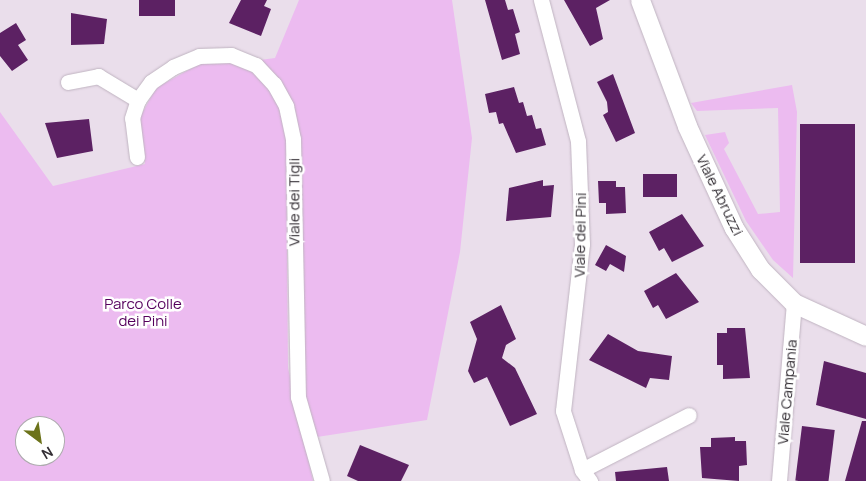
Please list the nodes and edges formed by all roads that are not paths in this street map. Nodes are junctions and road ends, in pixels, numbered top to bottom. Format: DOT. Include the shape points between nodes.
graph roads {
  1 [pos="541,0"];
  2 [pos="640,0"];
  3 [pos="68,82"];
  4 [pos="138,100"];
  5 [pos="137,157"];
  6 [pos="794,303"];
  7 [pos="866,336"];
  8 [pos="689,415"];
  9 [pos="586,475"];
  10 [pos="322,481"];
  11 [pos="779,481"];
  1 -- 9 [label="street, Viale dei Pini" via="578,141 582,244 563,411"];
  2 -- 6 [label="street, Viale Abruzzi" via="687,126 734,228 760,269"];
  3 -- 4 [label="street" via="98,76"];
  4 -- 5 [label="street, Viale dei Tigli" via="132,118"];
  4 -- 10 [label="street, Viale dei Tigli" via="151,82 173,67 199,56 231,56 256,66 274,84 286,106 293,138 294,367 306,430"];
  6 -- 7 [label="street, Viale Abruzzi"];
  6 -- 11 [label="street, Viale Campania"];
  8 -- 9 [label="street, Viale dei Pini"];
}
